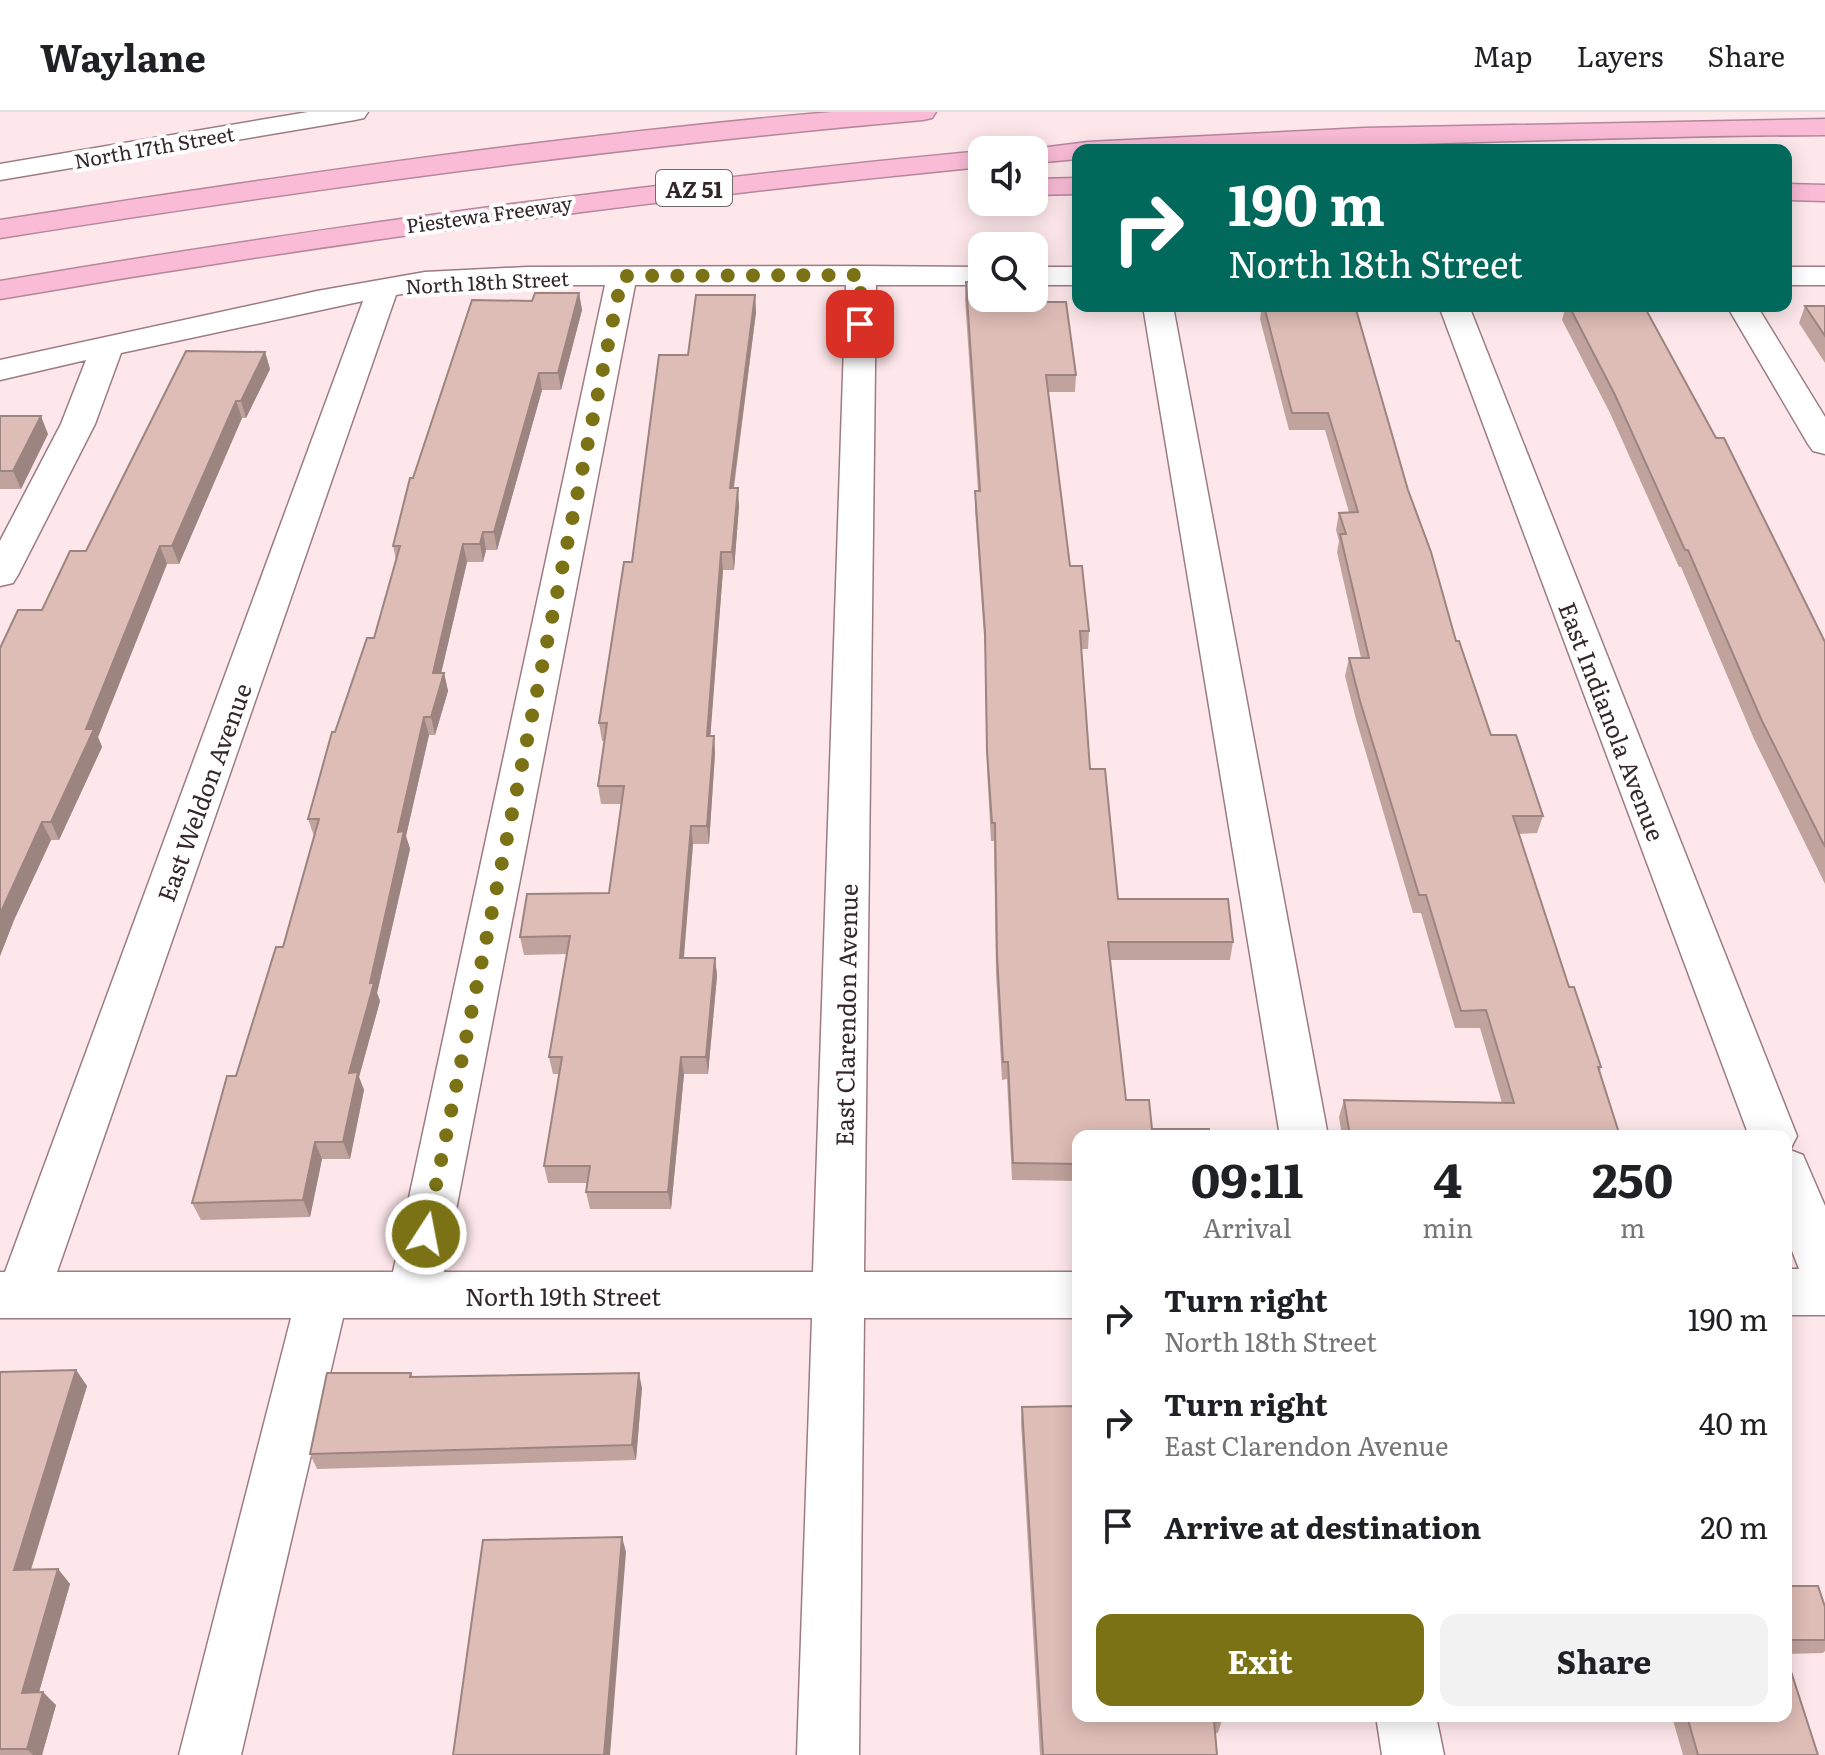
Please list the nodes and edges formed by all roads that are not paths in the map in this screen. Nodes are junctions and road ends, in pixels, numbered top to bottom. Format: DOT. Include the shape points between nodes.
graph roads {
  1 [pos="355,112"];
  2 [pos="735,112"];
  3 [pos="923,112"];
  4 [pos="1825,127"];
  5 [pos="1207,144"];
  6 [pos="1072,152"];
  7 [pos="1048,154"];
  8 [pos="968,160"];
  9 [pos="389,170"];
  10 [pos="0,172"];
  11 [pos="1072,186"];
  12 [pos="1048,187"];
  13 [pos="935,191"];
  14 [pos="1792,192"];
  15 [pos="1825,193"];
  16 [pos="407,225"];
  17 [pos="0,229"];
  18 [pos="861,275"];
  19 [pos="622,276"];
  20 [pos="968,276"];
  21 [pos="1048,276"];
  22 [pos="1072,276"];
  23 [pos="1792,276"];
  24 [pos="1825,276"];
  25 [pos="383,288"];
  26 [pos="0,290"];
  27 [pos="1159,312"];
  28 [pos="1456,312"];
  29 [pos="1746,312"];
  30 [pos="107,348"];
  31 [pos="0,370"];
  32 [pos="1825,444"];
  33 [pos="0,575"];
  34 [pos="1303,1130"];
  35 [pos="1771,1130"];
  36 [pos="1792,1185"];
  37 [pos="1825,1271"];
  38 [pos="1792,1292"];
  39 [pos="1825,1292"];
  40 [pos="11,1295"];
  41 [pos="414,1295"];
  42 [pos="838,1295"];
  43 [pos="1072,1295"];
  44 [pos="322,1296"];
  45 [pos="1407,1722"];
  46 [pos="210,1755"];
  47 [pos="828,1755"];
  48 [pos="1413,1755"];
  1 -- 10 [label="street, North 17th Street"];
  2 -- 9 [label="highway" via="525,140"];
  3 -- 9 [label="highway, AZ 51"];
  4 -- 5 [label="highway" via="1446,132"];
  6 -- 7 [label="highway"];
  8 -- 16 [label="highway, Piestewa Freeway / AZ 51" via="578,201"];
  9 -- 17 [label="highway, AZ 51"];
  11 -- 12 [label="highway"];
  13 -- 16 [label="highway"];
  14 -- 15 [label="highway"];
  16 -- 26 [label="highway, Piestewa Freeway / AZ 51"];
  18 -- 19 [label="street, North 18th Street"];
  18 -- 20 [label="street, North 18th Street"];
  18 -- 42 [label="street, East Clarendon Avenue"];
  19 -- 25 [label="street, North 18th Street" via="461,278"];
  19 -- 41 [label="street"];
  21 -- 22 [label="street"];
  23 -- 24 [label="street"];
  25 -- 30 [label="street, North 18th Street"];
  25 -- 40 [label="street, East Weldon Avenue"];
  27 -- 34 [label="street"];
  28 -- 35 [label="street, East Indianola Avenue"];
  29 -- 32 [label="street"];
  30 -- 31 [label="street, North 18th Street"];
  30 -- 33 [label="street" via="78,424"];
  36 -- 37 [label="street"];
  38 -- 39 [label="street"];
  40 -- 44 [label="street, North 19th Street"];
  41 -- 42 [label="street, North 19th Street"];
  41 -- 44 [label="street, North 19th Street"];
  42 -- 43 [label="street, North 19th Street"];
  42 -- 47 [label="street, East Clarendon Avenue"];
  44 -- 46 [label="street"];
  45 -- 48 [label="street"];
}
